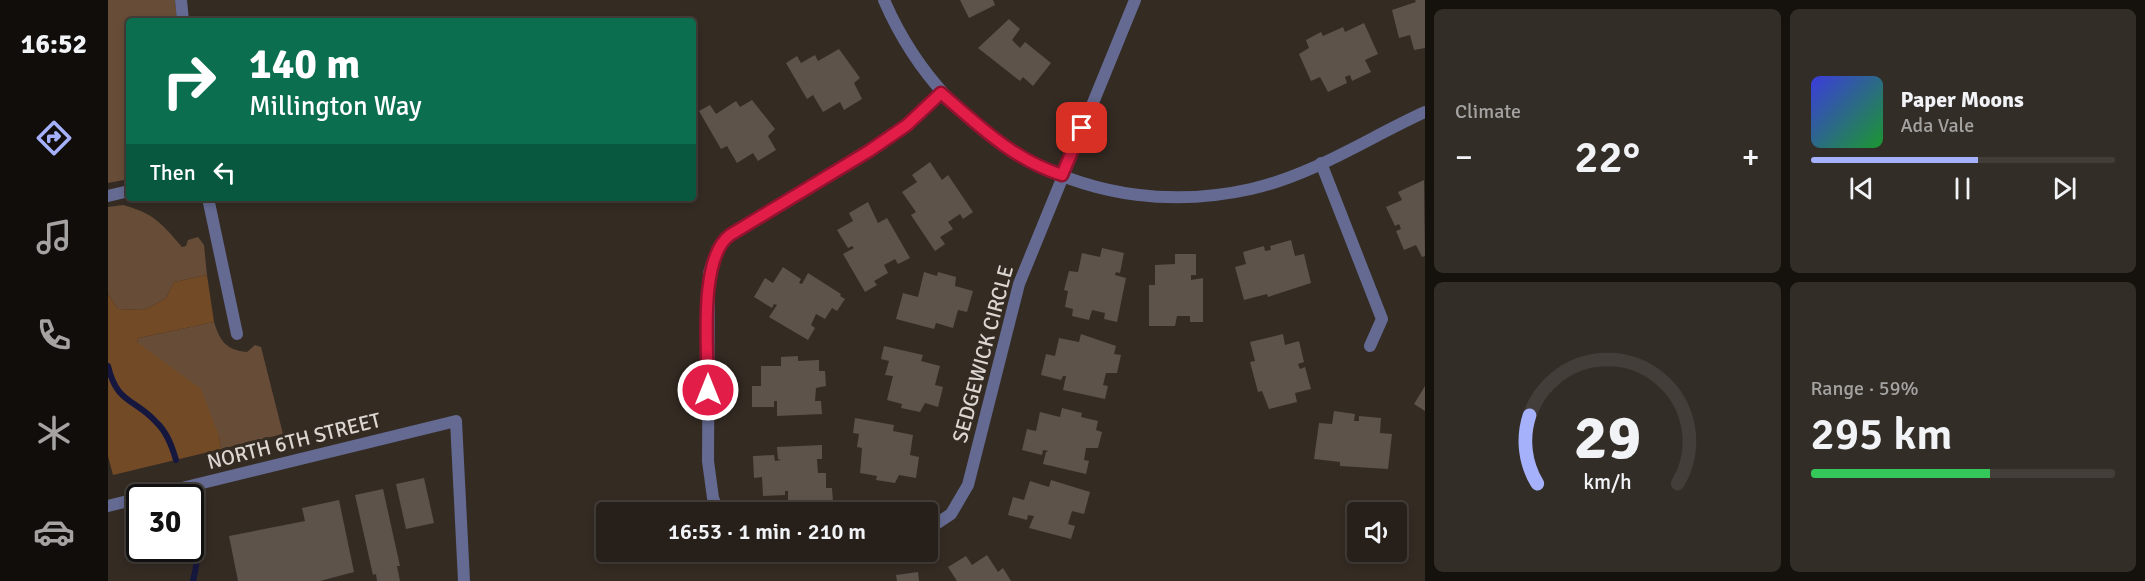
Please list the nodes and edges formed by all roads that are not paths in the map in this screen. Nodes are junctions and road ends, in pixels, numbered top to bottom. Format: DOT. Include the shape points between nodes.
graph roads {
  1 [pos="181,0"];
  2 [pos="884,0"];
  3 [pos="1135,0"];
  4 [pos="183,18"];
  5 [pos="941,93"];
  6 [pos="1425,112"];
  7 [pos="1321,163"];
  8 [pos="1062,175"];
  9 [pos="126,192"];
  10 [pos="108,196"];
  11 [pos="209,201"];
  12 [pos="237,334"];
  13 [pos="1370,346"];
  14 [pos="197,484"];
  15 [pos="126,502"];
  16 [pos="715,502"];
  17 [pos="108,506"];
  18 [pos="938,523"];
  19 [pos="464,581"];
  1 -- 4 [label="street"];
  2 -- 5 [label="street" via="896,27"];
  3 -- 8 [label="street, SEDGEWICK CIRCLE"];
  5 -- 8 [label="street" via="996,141 1039,168"];
  5 -- 16 [label="street" via="907,125 740,228 723,240 716,252 709,273 708,461"];
  6 -- 7 [label="street"];
  7 -- 8 [label="street" via="1252,189 1177,198 1098,188"];
  7 -- 13 [label="street" via="1382,319"];
  8 -- 18 [label="street, SEDGEWICK CIRCLE" via="1019,284 968,485 959,506"];
  9 -- 10 [label="street"];
  11 -- 12 [label="street"];
  14 -- 19 [label="street, NORTH 6TH STREET" via="456,421"];
  15 -- 17 [label="street, NORTH 6TH STREET"];
}
